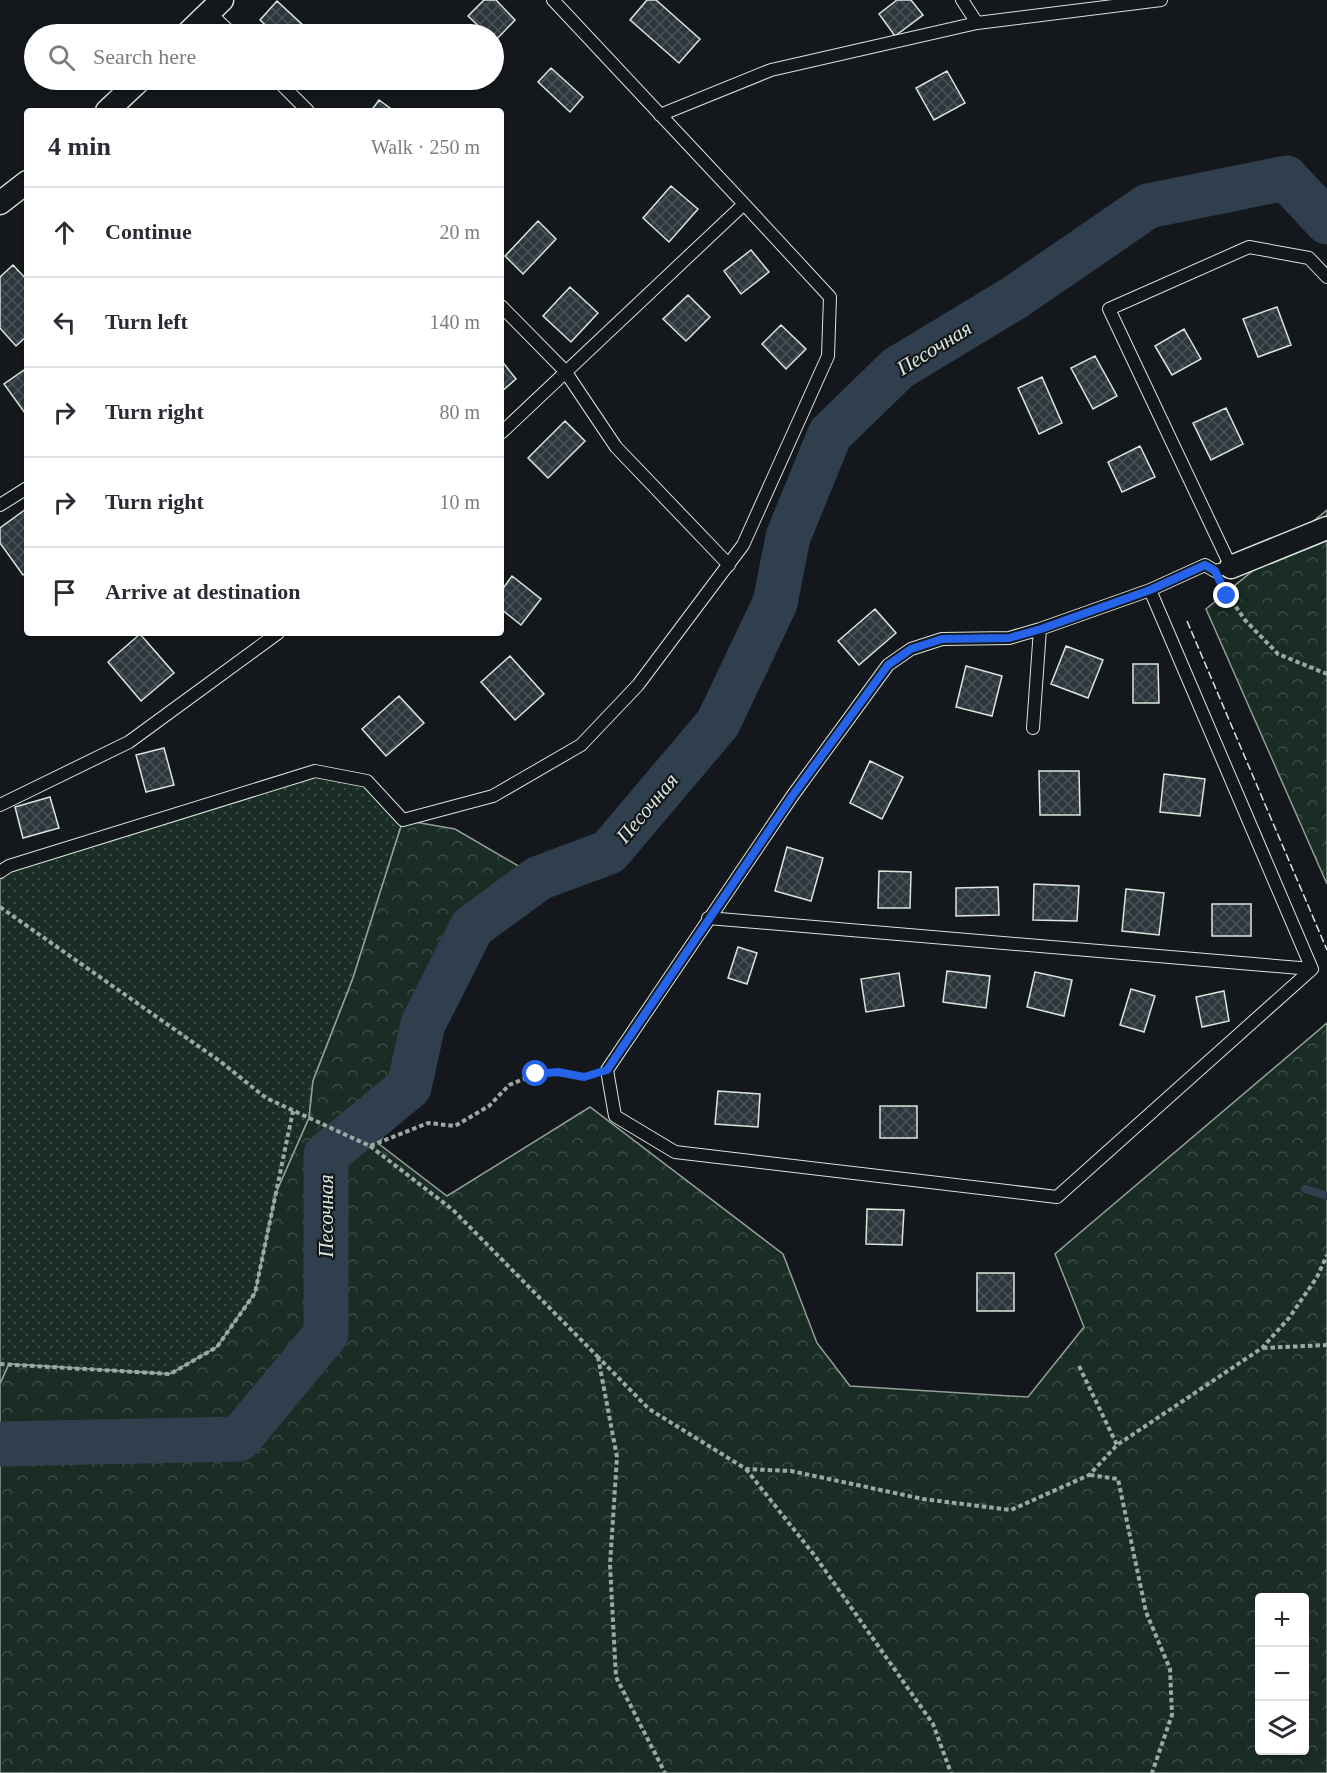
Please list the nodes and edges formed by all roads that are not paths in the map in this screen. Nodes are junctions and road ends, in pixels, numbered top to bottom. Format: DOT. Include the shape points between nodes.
graph roads {
  1 [pos="553,0"];
  2 [pos="962,0"];
  3 [pos="1161,0"];
  4 [pos="216,6"];
  5 [pos="977,23"];
  6 [pos="197,24"];
  7 [pos="226,24"];
  8 [pos="129,90"];
  9 [pos="287,90"];
  10 [pos="110,108"];
  11 [pos="305,108"];
  12 [pos="660,115"];
  13 [pos="24,184"];
  14 [pos="0,203"];
  15 [pos="744,204"];
  16 [pos="1327,277"];
  17 [pos="504,309"];
  18 [pos="565,371"];
  19 [pos="504,430"];
  20 [pos="24,490"];
  21 [pos="0,505"];
  22 [pos="1327,528"];
  23 [pos="729,565"];
  24 [pos="1223,569"];
  25 [pos="1150,590"];
  26 [pos="1041,629"];
  27 [pos="274,636"];
  28 [pos="1033,728"];
  29 [pos="0,805"];
  30 [pos="0,872"];
  31 [pos="708,918"];
  32 [pos="1311,969"];
  1 -- 12 [label="lane"];
  2 -- 5 [label="lane"];
  3 -- 5 [label="lane"];
  4 -- 6 [label="street"];
  4 -- 7 [label="lane"];
  5 -- 12 [label="lane" via="771,70"];
  8 -- 10 [label="street"];
  9 -- 11 [label="lane"];
  12 -- 15 [label="lane"];
  13 -- 14 [label="street"];
  15 -- 18 [label="lane"];
  15 -- 23 [label="lane" via="830,297 829,332 828,356 743,545"];
  16 -- 24 [label="lane" via="1309,258 1249,247 1109,309"];
  17 -- 18 [label="lane"];
  18 -- 19 [label="lane"];
  18 -- 23 [label="lane" via="616,447"];
  20 -- 21 [label="lane"];
  22 -- 24 [label="street"];
  23 -- 30 [label="lane" via="638,685 581,746 493,796 403,820 367,781 315,771"];
  24 -- 25 [label="lane" via="1205,565"];
  25 -- 26 [label="lane"];
  25 -- 32 [label="lane"];
  26 -- 28 [label="lane"];
  26 -- 31 [label="lane" via="1009,638 942,639 911,649 888,665"];
  27 -- 29 [label="lane" via="129,742"];
  31 -- 32 [label="lane"];
  31 -- 32 [label="lane" via="607,1070 615,1116 675,1152 1057,1197"];
}
